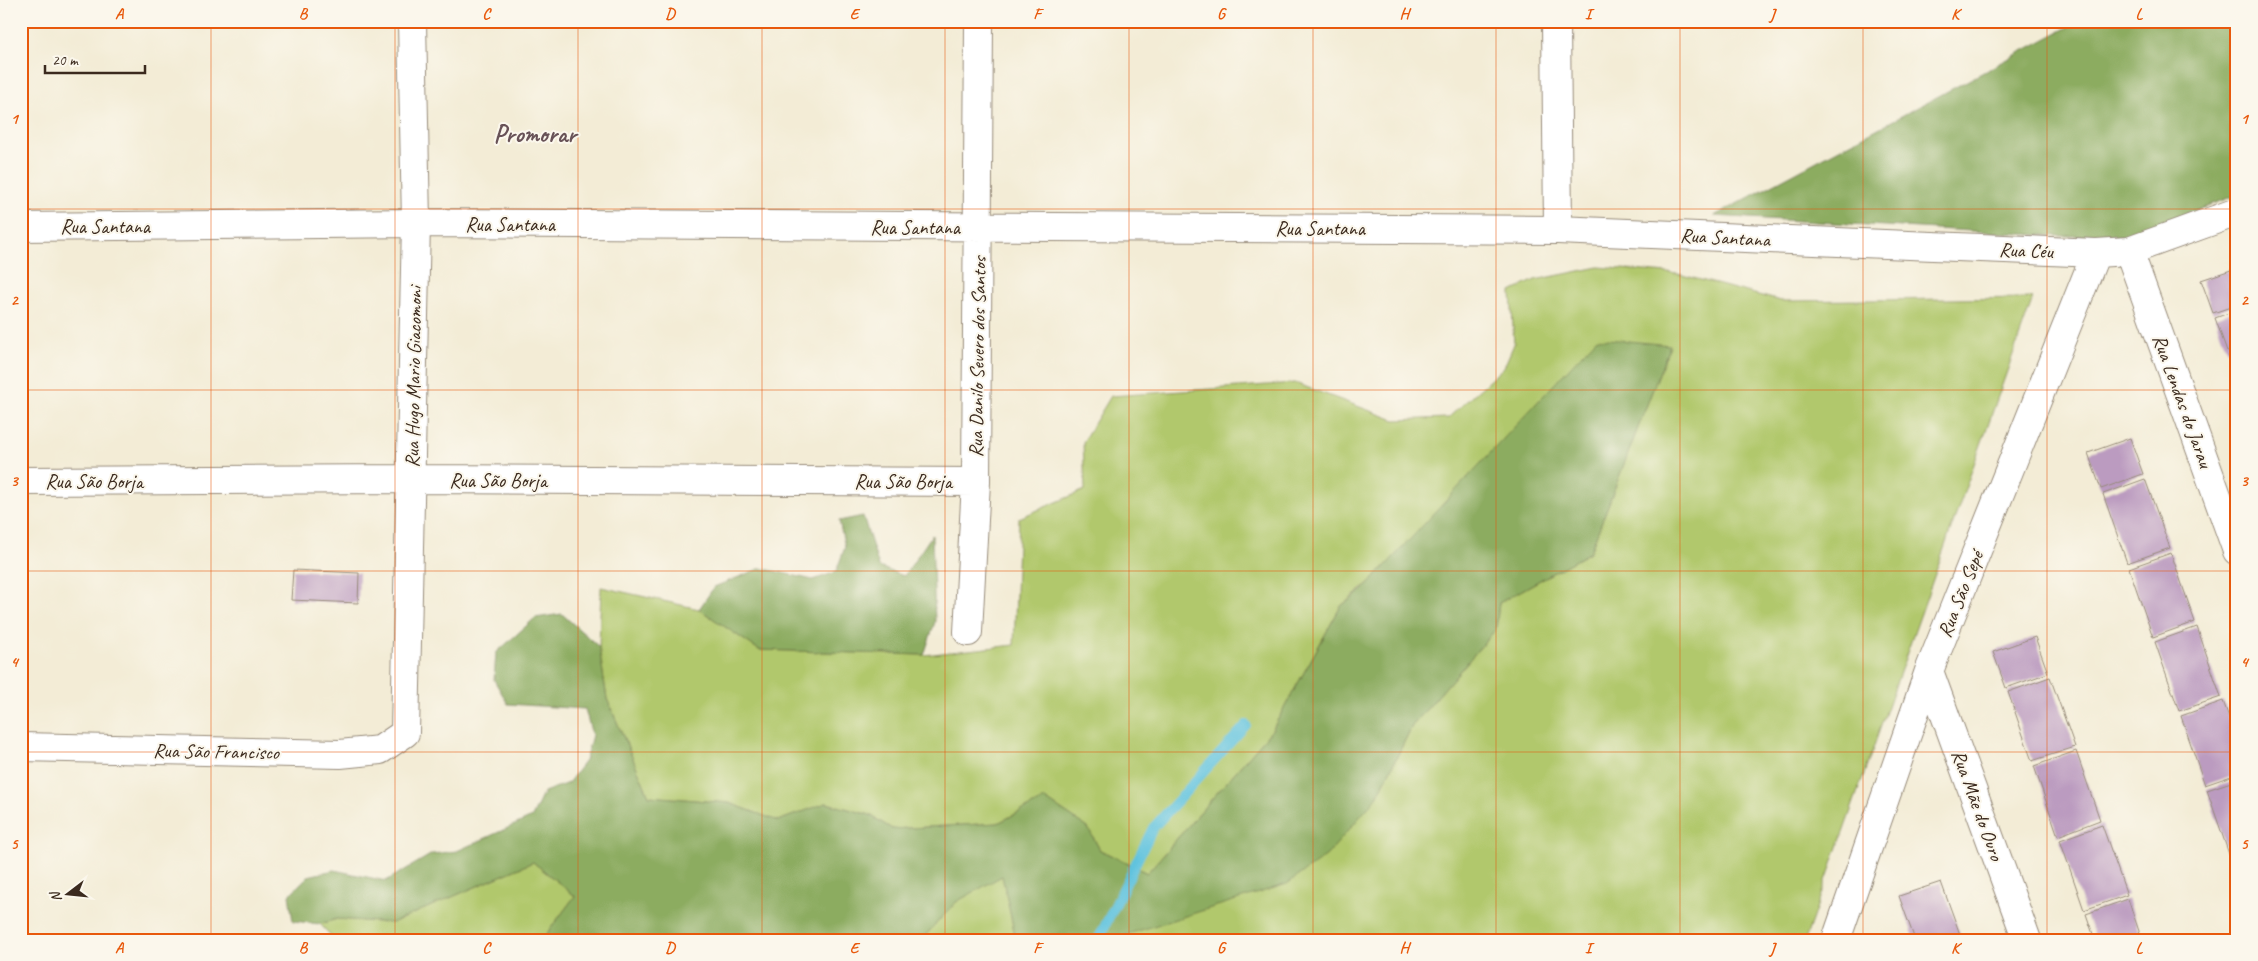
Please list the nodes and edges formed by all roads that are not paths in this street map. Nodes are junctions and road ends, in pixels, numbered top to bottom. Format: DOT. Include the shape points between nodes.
graph roads {
  1 [pos="412,21"];
  2 [pos="979,21"];
  3 [pos="1556,21"];
  4 [pos="2237,212"];
  5 [pos="416,224"];
  6 [pos="21,227"];
  7 [pos="978,227"];
  8 [pos="1558,230"];
  9 [pos="1809,241"];
  10 [pos="2129,251"];
  11 [pos="2096,253"];
  12 [pos="411,479"];
  13 [pos="21,481"];
  14 [pos="976,482"];
  15 [pos="2237,551"];
  16 [pos="968,632"];
  17 [pos="1929,671"];
  18 [pos="405,733"];
  19 [pos="21,748"];
  20 [pos="1836,940"];
  21 [pos="2027,940"];
  1 -- 5 [label="street, Rua Hugo Mario Giacomoni"];
  2 -- 7 [label="street, Rua Danilo Severo dos Santos"];
  3 -- 8 [label="street"];
  4 -- 10 [label="street, Rua Céu"];
  5 -- 6 [label="street, Rua Santana"];
  5 -- 7 [label="street, Rua Santana"];
  5 -- 12 [label="street, Rua Hugo Mario Giacomoni"];
  7 -- 8 [label="street, Rua Santana"];
  7 -- 14 [label="street, Rua Danilo Severo dos Santos"];
  8 -- 9 [label="street, Rua Santana"];
  9 -- 11 [label="street, Rua Céu"];
  10 -- 11 [label="street, Rua Céu"];
  10 -- 15 [label="street, Rua Lendas do Jarau"];
  11 -- 17 [label="street, Rua São Sepé"];
  12 -- 13 [label="street, Rua São Borja"];
  12 -- 14 [label="street, Rua São Borja"];
  12 -- 18 [label="street, Rua Hugo Mario Giacomoni"];
  14 -- 16 [label="street, Rua Danilo Severo dos Santos"];
  17 -- 20 [label="street, Rua São Sepé"];
  17 -- 21 [label="street, Rua Mãe do Ouro"];
  18 -- 19 [label="street, Rua São Francisco" via="380,750 340,754"];
}
